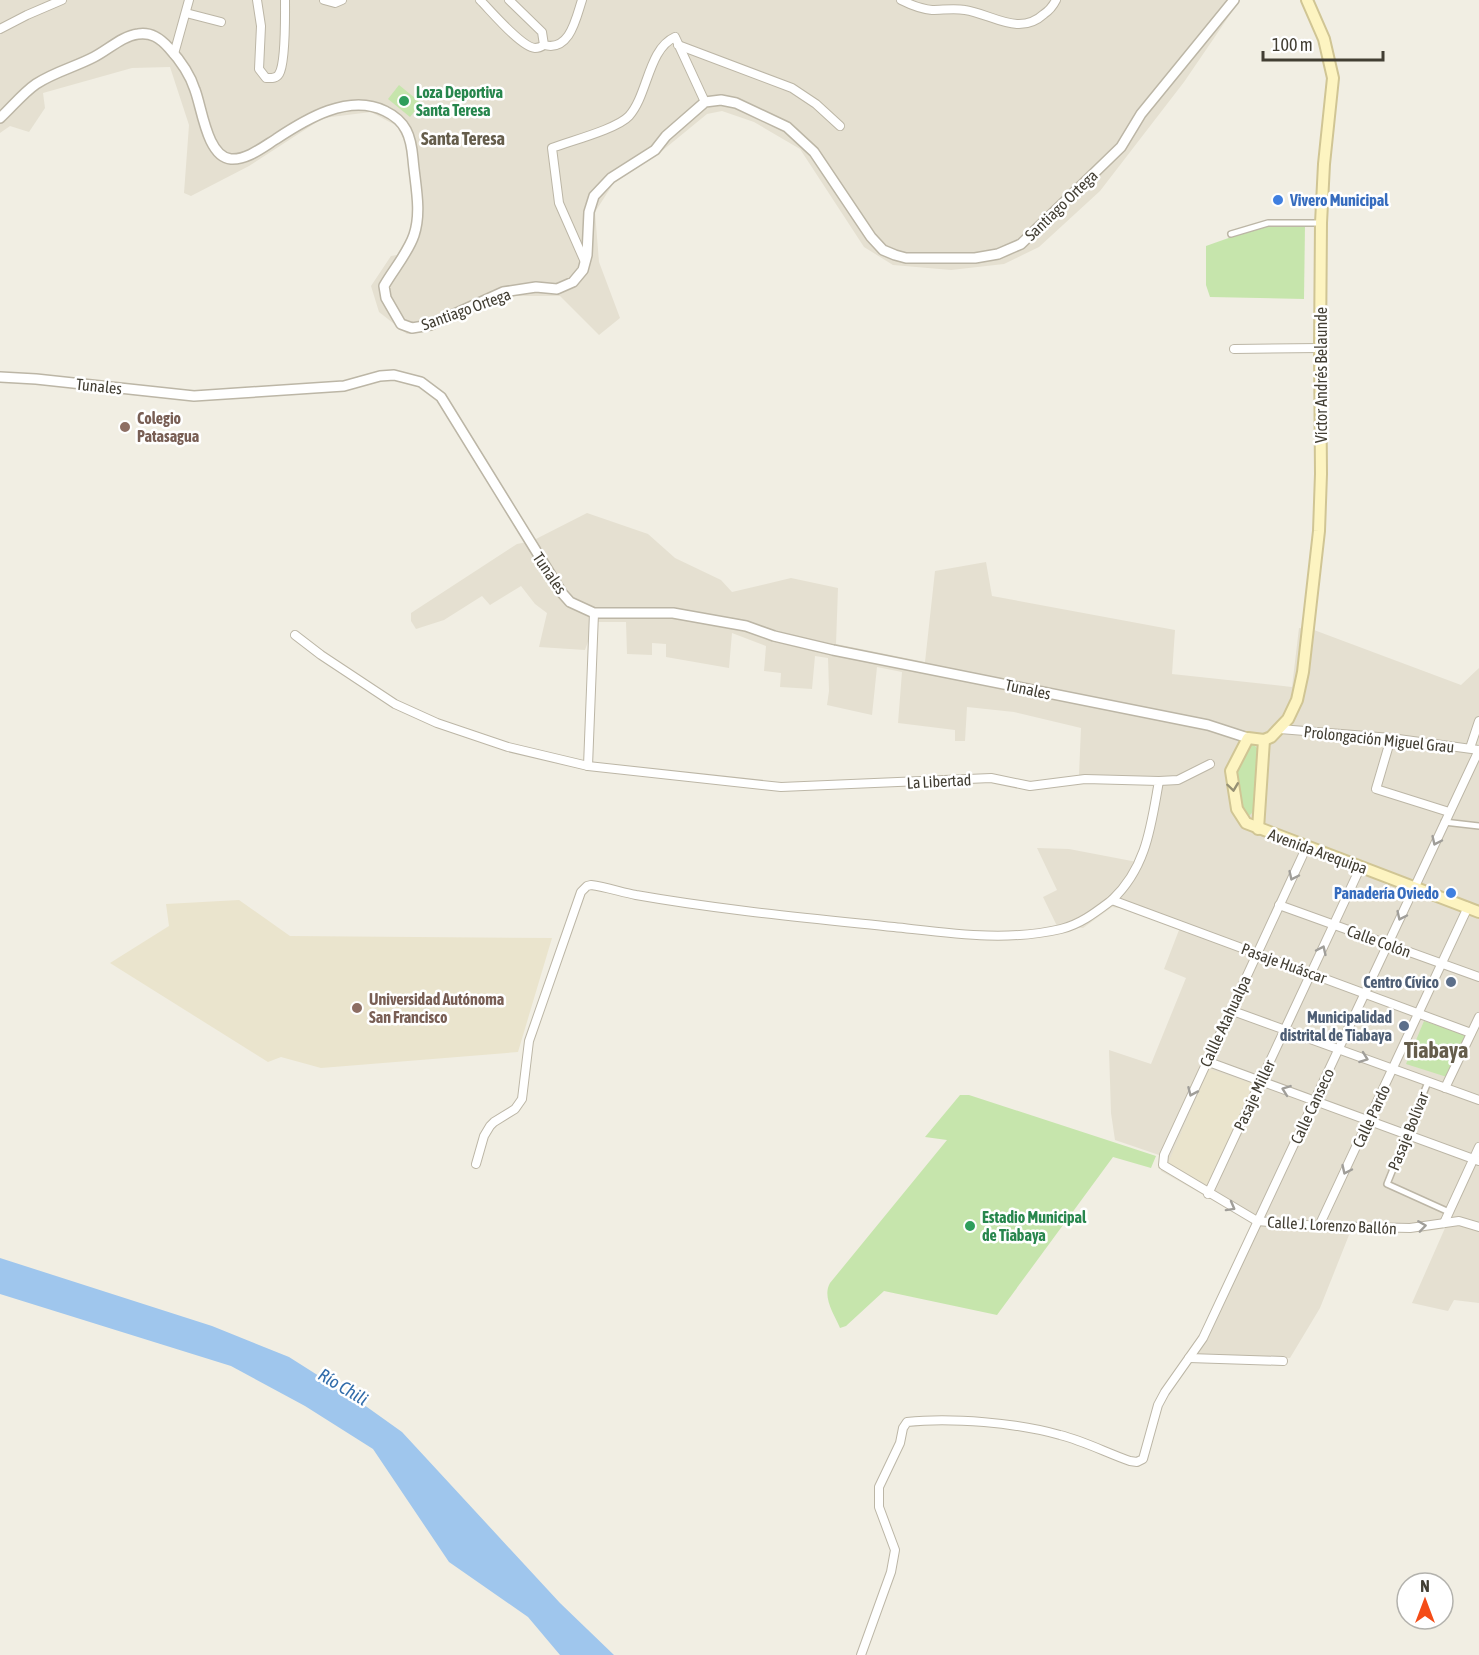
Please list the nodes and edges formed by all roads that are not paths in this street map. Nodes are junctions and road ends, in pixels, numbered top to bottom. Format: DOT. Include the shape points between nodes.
graph roads {
  1 [pos="62,0"];
  2 [pos="189,0"];
  3 [pos="257,0"];
  4 [pos="285,0"];
  5 [pos="324,0"];
  6 [pos="342,0"];
  7 [pos="480,0"];
  8 [pos="509,0"];
  9 [pos="582,0"];
  10 [pos="901,0"];
  11 [pos="1056,0"];
  12 [pos="1234,0"];
  13 [pos="1307,0"];
  14 [pos="186,13"];
  15 [pos="221,22"];
  16 [pos="0,29"];
  17 [pos="544,45"];
  18 [pos="678,45"];
  19 [pos="174,54"];
  20 [pos="705,102"];
  21 [pos="0,118"];
  22 [pos="840,126"];
  23 [pos="1321,223"];
  24 [pos="1231,234"];
  25 [pos="585,262"];
  26 [pos="1320,348"];
  27 [pos="1234,349"];
  28 [pos="0,377"];
  29 [pos="594,613"];
  30 [pos="295,635"];
  31 [pos="1479,720"];
  32 [pos="1280,729"];
  33 [pos="1248,738"];
  34 [pos="1391,738"];
  35 [pos="1264,740"];
  36 [pos="1476,749"];
  37 [pos="1210,764"];
  38 [pos="588,766"];
  39 [pos="1159,781"];
  40 [pos="1449,812"];
  41 [pos="1444,822"];
  42 [pos="1479,826"];
  43 [pos="1258,829"];
  44 [pos="1307,846"];
  45 [pos="1361,867"];
  46 [pos="1414,887"];
  47 [pos="1112,900"];
  48 [pos="1279,905"];
  49 [pos="1468,907"];
  50 [pos="1479,912"];
  51 [pos="1333,925"];
  52 [pos="1387,944"];
  53 [pos="1257,953"];
  54 [pos="1442,964"];
  55 [pos="1311,973"];
  56 [pos="1479,977"];
  57 [pos="1364,993"];
  58 [pos="1230,1010"];
  59 [pos="1419,1013"];
  60 [pos="1479,1017"];
  61 [pos="1285,1029"];
  62 [pos="1471,1033"];
  63 [pos="1338,1049"];
  64 [pos="1206,1061"];
  65 [pos="1393,1069"];
  66 [pos="1261,1081"];
  67 [pos="1428,1082"];
  68 [pos="1445,1088"];
  69 [pos="1479,1100"];
  70 [pos="1314,1101"];
  71 [pos="1368,1121"];
  72 [pos="1407,1135"];
  73 [pos="1479,1148"];
  74 [pos="1476,1160"];
  75 [pos="476,1164"];
  76 [pos="1163,1165"];
  77 [pos="1208,1194"];
  78 [pos="1449,1212"];
  79 [pos="1257,1221"];
  80 [pos="1444,1223"];
  81 [pos="1319,1226"];
  82 [pos="1479,1227"];
  83 [pos="1190,1359"];
  84 [pos="1283,1361"];
  85 [pos="861,1655"];
  1 -- 16 [label="street"];
  2 -- 14 [label="street"];
  3 -- 4 [label="street" via="261,26 259,69 266,78 276,77 282,62"];
  5 -- 6 [label="street"];
  7 -- 17 [label="street" via="520,40 537,49"];
  8 -- 17 [label="street" via="542,32"];
  9 -- 17 [label="street" via="566,40 555,46"];
  10 -- 11 [label="street" via="930,10 975,12 1004,23 1023,25 1038,20"];
  12 -- 20 [label="street, Santiago Ortega" via="1141,114 1121,147 1021,244 998,254 906,258 889,253 871,237 814,152 788,127 736,103"];
  13 -- 23 [label="main road, Víctor Andrés Belaunde" via="1324,39 1333,78"];
  14 -- 15 [label="street"];
  14 -- 19 [label="street"];
  18 -- 20 [label="street"];
  18 -- 22 [label="street" via="792,88"];
  18 -- 25 [label="street" via="675,37 659,50 628,117 552,148 559,203"];
  19 -- 21 [label="street, Santiago Ortega" via="160,38 148,34 126,38 101,54 46,78"];
  19 -- 25 [label="street, Santiago Ortega" via="195,90 210,141 220,155 231,159 255,153 303,122 336,108 376,106 396,117 411,138 418,209 414,237 384,286 386,298 401,324 412,328 430,325 503,292 536,287 557,289 573,282"];
  20 -- 25 [label="street" via="655,150 611,178 594,196"];
  23 -- 24 [label="street" via="1268,223"];
  23 -- 26 [label="main road, Víctor Andrés Belaunde"];
  26 -- 27 [label="street"];
  26 -- 32 [label="main road, Víctor Andrés Belaunde" via="1321,474 1315,574 1297,700"];
  28 -- 29 [label="street, Tunales" via="194,396 334,387 394,375 422,382 441,397 562,593 570,602"];
  29 -- 33 [label="street, Tunales" via="673,613 733,623 786,639 1208,725"];
  29 -- 38 [label="street"];
  30 -- 38 [label="street, La Libertad" via="395,704 437,723 508,747"];
  31 -- 36 [label="street, Calle Canseco"];
  32 -- 34 [label="street, Prolongación Miguel Grau"];
  32 -- 35 [label="main road, Víctor Andrés Belaunde"];
  33 -- 35 [label="main road"];
  33 -- 43 [label="main road, Avenida Arequipa, one-way" via="1232,767 1232,776 1236,809 1246,823"];
  34 -- 36 [label="street, Prolongación Miguel Grau"];
  34 -- 40 [label="street" via="1376,789"];
  35 -- 43 [label="main road, Avenida Arequipa"];
  36 -- 40 [label="street, Calle Canseco"];
  37 -- 39 [label="street, La Libertad" via="1178,780"];
  38 -- 39 [label="street, La Libertad" via="781,787 991,778 1030,786 1085,778"];
  39 -- 47 [label="street" via="1145,850"];
  40 -- 41 [label="street, Calle Canseco"];
  41 -- 42 [label="street"];
  41 -- 46 [label="street, Calle Canseco, one-way"];
  43 -- 44 [label="main road, Avenida Arequipa"];
  44 -- 45 [label="main road, Avenida Arequipa"];
  44 -- 48 [label="street, Callle Atahualpa, one-way"];
  45 -- 46 [label="main road, Avenida Arequipa"];
  45 -- 51 [label="street, Pasaje Miller"];
  46 -- 49 [label="main road, Avenida Arequipa"];
  46 -- 52 [label="street, Calle Canseco, one-way"];
  47 -- 53 [label="street, Pasaje Huáscar"];
  47 -- 75 [label="street" via="1084,920 1060,929 1009,936 794,916 587,886 581,892 529,1041 522,1099 515,1109 490,1126"];
  48 -- 51 [label="street, Calle Colón"];
  48 -- 53 [label="street, Callle Atahualpa"];
  49 -- 50 [label="main road, Avenida Arequipa"];
  49 -- 54 [label="street, Calle Pardo"];
  51 -- 52 [label="street, Calle Colón"];
  55 -- 51 [label="street, Pasaje Miller, one-way"];
  52 -- 54 [label="street, Calle Colón"];
  52 -- 57 [label="street, Calle Canseco"];
  53 -- 55 [label="street, Pasaje Huáscar"];
  53 -- 58 [label="street, Callle Atahualpa"];
  54 -- 56 [label="street, Calle Colón"];
  54 -- 59 [label="street, Calle Pardo"];
  55 -- 57 [label="street, Pasaje Huáscar"];
  55 -- 61 [label="street, Pasaje Miller"];
  57 -- 59 [label="street, Pasaje Huáscar"];
  57 -- 63 [label="street, Calle Canseco"];
  58 -- 61 [label="street"];
  58 -- 64 [label="street, Callle Atahualpa"];
  59 -- 62 [label="street, Pasaje Huáscar"];
  59 -- 65 [label="street, Calle Pardo"];
  60 -- 62 [label="street"];
  61 -- 63 [label="street"];
  61 -- 66 [label="street, Pasaje Miller"];
  62 -- 68 [label="street"];
  63 -- 65 [label="street, one-way"];
  63 -- 70 [label="street, Calle Canseco"];
  64 -- 66 [label="street"];
  64 -- 76 [label="street, Callle Atahualpa, one-way"];
  65 -- 67 [label="street"];
  65 -- 71 [label="street, Calle Pardo"];
  70 -- 66 [label="street, one-way"];
  66 -- 77 [label="street, Pasaje Miller"];
  67 -- 68 [label="street"];
  67 -- 72 [label="street, Pasaje Bolívar"];
  68 -- 69 [label="street"];
  70 -- 71 [label="street"];
  70 -- 79 [label="street, Calle Canseco"];
  71 -- 72 [label="street"];
  71 -- 81 [label="street, Calle Pardo, one-way"];
  72 -- 74 [label="street"];
  72 -- 78 [label="street, Pasaje Bolívar" via="1387,1184"];
  73 -- 74 [label="street"];
  74 -- 78 [label="street"];
  76 -- 77 [label="street, Calle J. Lorenzo Ballón"];
  77 -- 79 [label="street, Calle J. Lorenzo Ballón, one-way"];
  78 -- 80 [label="street"];
  79 -- 81 [label="street, Calle J. Lorenzo Ballón"];
  79 -- 83 [label="street, Calle Canseco"];
  81 -- 80 [label="street, Calle J. Lorenzo Ballón, one-way" via="1410,1228"];
  80 -- 82 [label="street, Calle J. Lorenzo Ballón" via="1459,1221"];
  83 -- 84 [label="street"];
  83 -- 85 [label="street, Calle Canseco" via="1158,1405 1143,1459 1137,1462 1062,1435 1029,1428 966,1421 907,1422 879,1487 879,1507 895,1550"];
}
